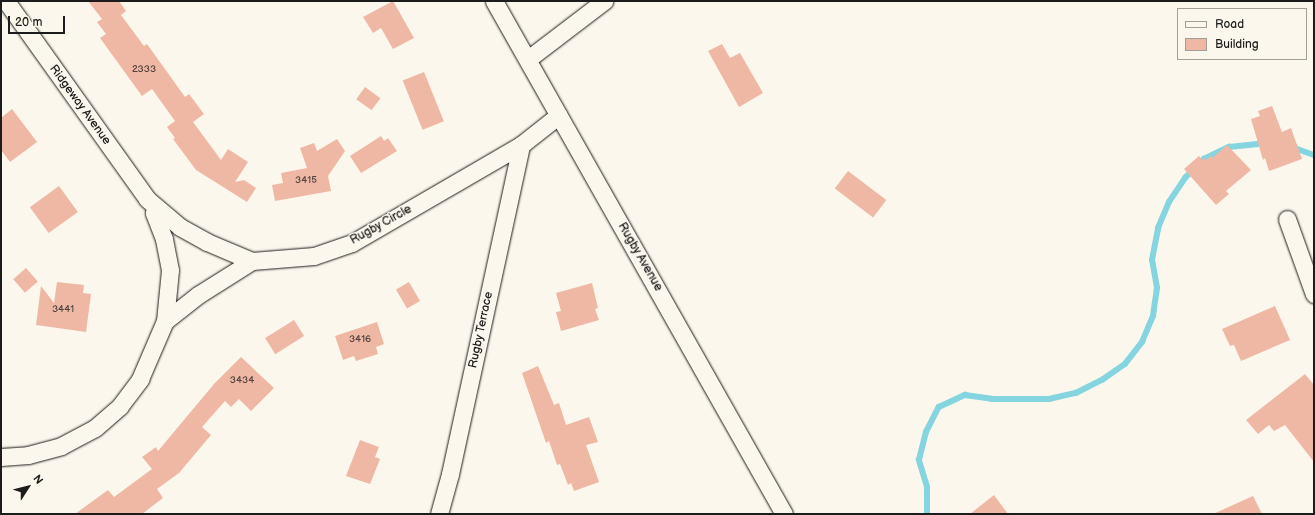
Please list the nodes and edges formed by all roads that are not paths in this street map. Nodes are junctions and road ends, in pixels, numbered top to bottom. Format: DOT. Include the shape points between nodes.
graph roads {
  1 [pos="6,1"];
  2 [pos="494,1"];
  3 [pos="604,1"];
  4 [pos="528,59"];
  5 [pos="559,115"];
  6 [pos="521,144"];
  7 [pos="156,207"];
  8 [pos="1287,219"];
  9 [pos="252,261"];
  10 [pos="1314,294"];
  11 [pos="165,320"];
  12 [pos="1,457"];
  13 [pos="439,514"];
  14 [pos="784,514"];
  1 -- 7 [label="street, Ridgeway Avenue" via="147,199"];
  2 -- 4 [label="street, Rugby Avenue"];
  3 -- 4 [label="street"];
  4 -- 5 [label="street, Rugby Avenue"];
  5 -- 6 [label="street, Rugby Circle"];
  5 -- 14 [label="street, Rugby Avenue"];
  6 -- 9 [label="street, Rugby Circle" via="352,243 314,256"];
  6 -- 13 [label="street, Rugby Terrace" via="450,474"];
  7 -- 9 [label="street, Rugby Circle" via="180,227 207,242"];
  7 -- 11 [label="street" via="154,213 164,239 170,270"];
  8 -- 10 [label="street"];
  9 -- 11 [label="street" via="198,295"];
  11 -- 12 [label="street" via="140,379 120,406 95,428 61,446 28,455"];
}
